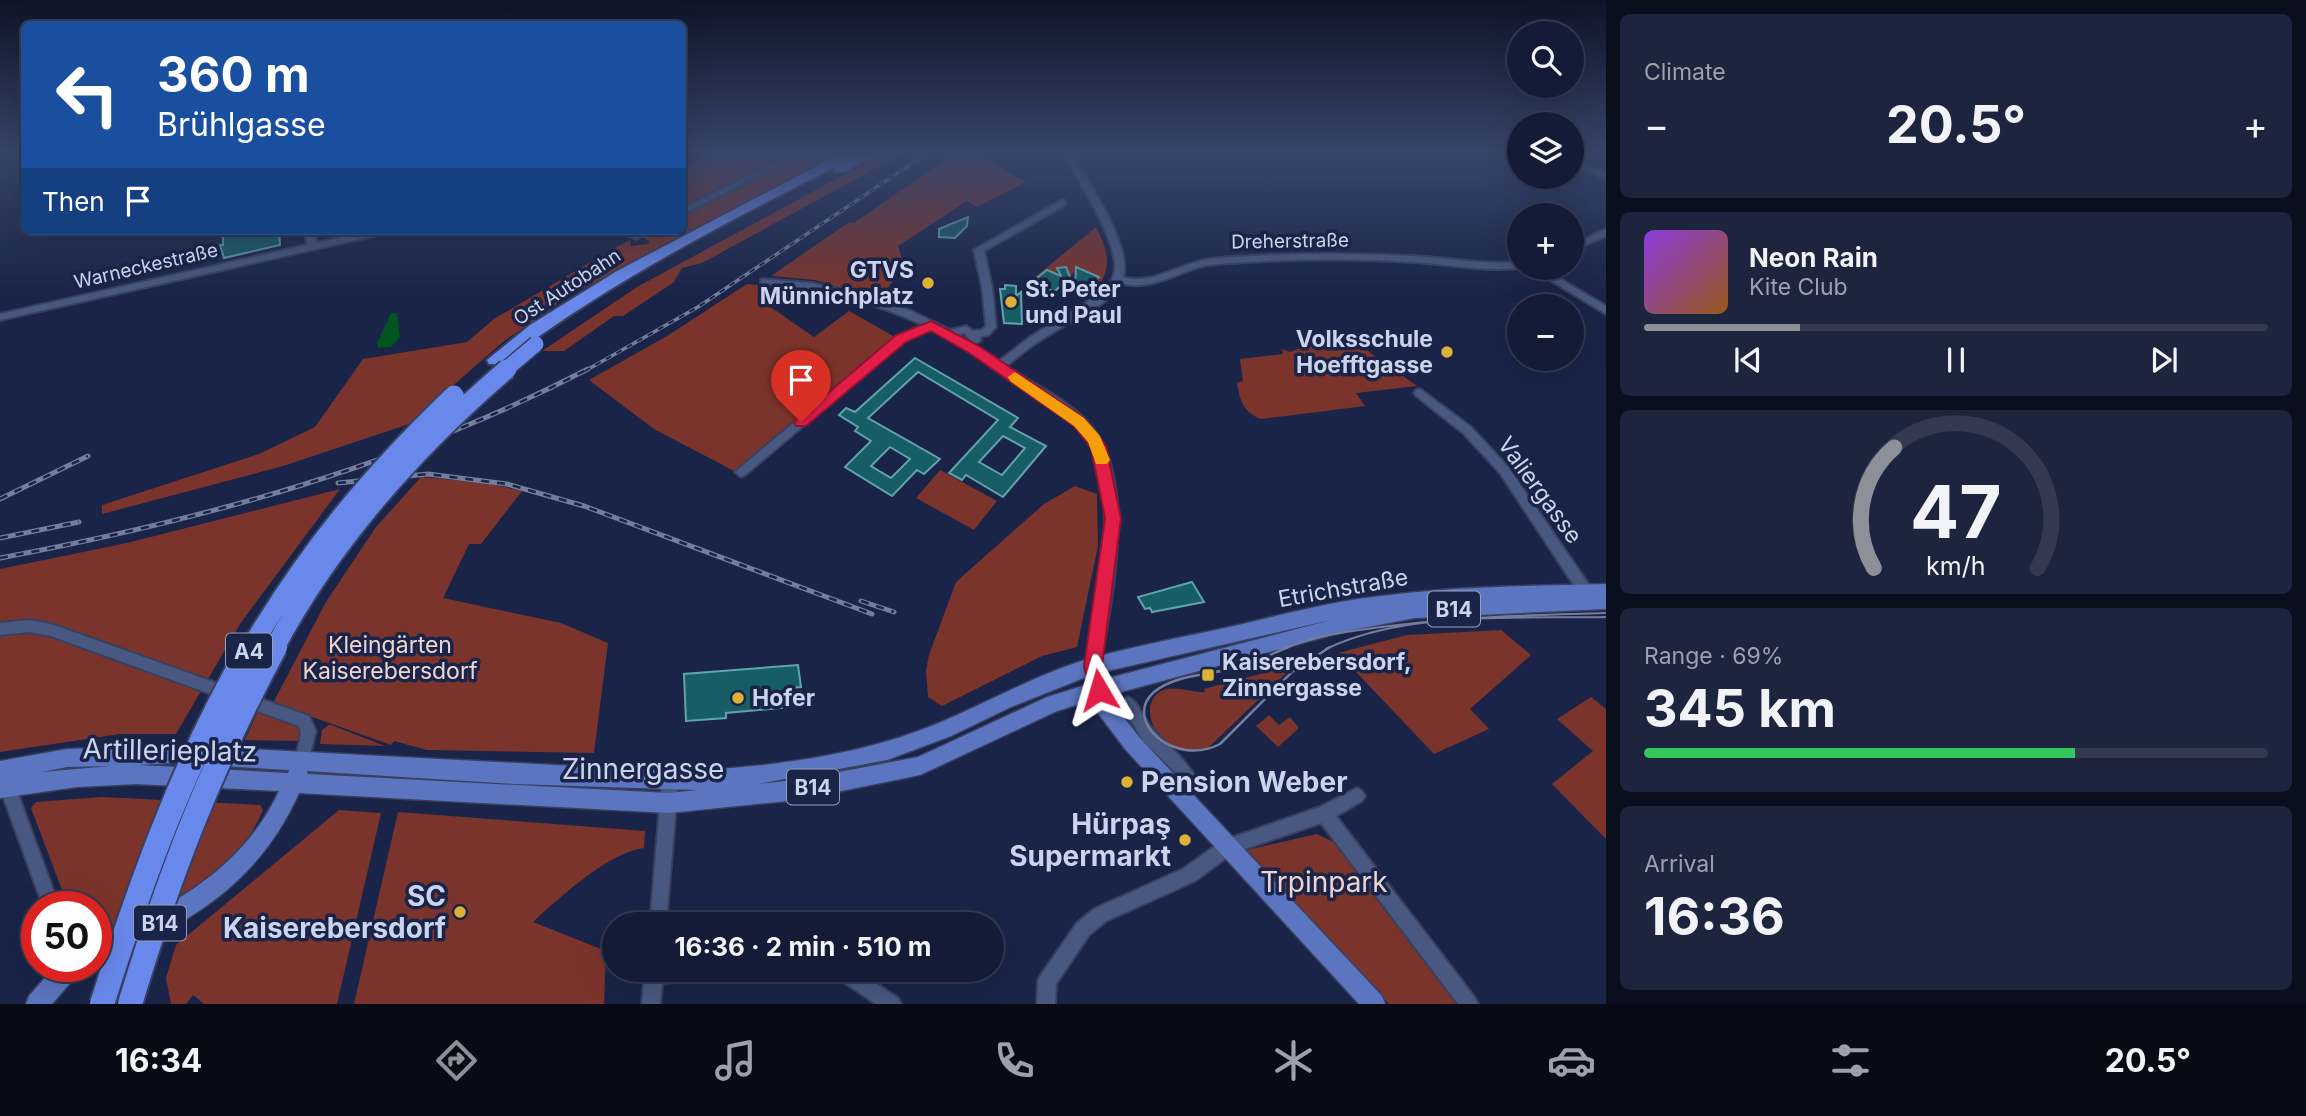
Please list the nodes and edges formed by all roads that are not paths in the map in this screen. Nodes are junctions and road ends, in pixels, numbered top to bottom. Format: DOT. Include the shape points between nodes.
graph roads {
  1 [pos="704,201"];
  2 [pos="759,201"];
  3 [pos="780,201"];
  4 [pos="1093,201"];
  5 [pos="1062,203"];
  6 [pos="686,210"];
  7 [pos="1606,232"];
  8 [pos="310,235"];
  9 [pos="364,235"];
  10 [pos="1584,242"];
  11 [pos="312,247"];
  12 [pos="979,250"];
  13 [pos="1507,266"];
  14 [pos="1118,279"];
  15 [pos="1555,280"];
  16 [pos="764,281"];
  17 [pos="1606,311"];
  18 [pos="0,317"];
  19 [pos="931,326"];
  20 [pos="949,334"];
  21 [pos="974,334"];
  22 [pos="982,355"];
  23 [pos="999,367"];
  24 [pos="1420,393"];
  25 [pos="741,472"];
  26 [pos="1606,591"];
  27 [pos="1586,592"];
  28 [pos="1606,602"];
  29 [pos="0,629"];
  30 [pos="1093,666"];
  31 [pos="1135,684"];
  32 [pos="1099,690"];
  33 [pos="302,761"];
  34 [pos="5,778"];
  35 [pos="295,781"];
  36 [pos="670,781"];
  37 [pos="1189,781"];
  38 [pos="1357,796"];
  39 [pos="669,803"];
  40 [pos="1324,814"];
  41 [pos="1228,847"];
  42 [pos="46,891"];
  43 [pos="659,912"];
  44 [pos="112,945"];
  45 [pos="56,982"];
  46 [pos="653,982"];
  47 [pos="859,982"];
  48 [pos="37,1004"];
  49 [pos="102,1004"];
  50 [pos="130,1004"];
  51 [pos="651,1004"];
  52 [pos="892,1004"];
  53 [pos="1046,1004"];
  54 [pos="1374,1004"];
  55 [pos="1469,1004"];
  1 -- 6 [label="street"];
  2 -- 49 [label="highway, Ost Autobahn / A4, bridge" via="578,300 495,360 435,413 354,500 297,575 207,728 162,829"];
  3 -- 50 [label="highway, Ost Autobahn / A4, bridge" via="642,274 536,344 457,410 407,461 331,557 272,649 229,730 186,828"];
  4 -- 14 [label="street" via="1121,258"];
  5 -- 12 [label="street"];
  7 -- 10 [label="street"];
  8 -- 11 [label="street"];
  9 -- 11 [label="street, Warneckestraße"];
  11 -- 18 [label="street, Warneckestraße"];
  12 -- 21 [label="street" via="990,327"];
  13 -- 14 [label="street, Dreherstraße" via="1320,255 1207,261 1137,284"];
  14 -- 23 [label="street" via="1101,300 1045,332"];
  15 -- 17 [label="street"];
  16 -- 19 [label="street" via="826,289 910,314"];
  19 -- 20 [label="street"];
  19 -- 25 [label="street" via="901,338"];
  20 -- 21 [label="street" via="962,328"];
  20 -- 22 [label="street"];
  21 -- 22 [label="street"];
  22 -- 23 [label="street"];
  23 -- 30 [label="street" via="1069,413 1098,446 1113,518"];
  24 -- 27 [label="street, Valiergasse" via="1467,430 1504,470"];
  26 -- 27 [label="main road, Etrichstraße / B14"];
  27 -- 30 [label="main road, Etrichstraße / B14" via="1388,602"];
  28 -- 32 [label="main road, Etrichstraße / B14" via="1415,611 1304,633"];
  29 -- 33 [label="street" via="29,626 51,630 304,722 309,731"];
  30 -- 32 [label="main road"];
  30 -- 36 [label="main road, Zinnergasse / B14" via="887,751 793,770"];
  31 -- 37 [label="street" via="1125,704 1163,752 1181,765"];
  32 -- 39 [label="main road, Zinnergasse / B14" via="1054,704 920,766 797,790"];
  32 -- 41 [label="main road" via="1112,719"];
  33 -- 34 [label="main road, Artillerieplatz" via="171,754 67,758"];
  33 -- 35 [label="main road, B14"];
  33 -- 36 [label="main road, Zinnergasse / B14"];
  34 -- 35 [label="main road, Artillerieplatz" via="136,774"];
  34 -- 42 [label="street"];
  35 -- 39 [label="main road, Zinnergasse / B14"];
  35 -- 44 [label="main road, B14" via="255,852 219,886 177,915"];
  36 -- 39 [label="street"];
  38 -- 40 [label="street"];
  39 -- 43 [label="street"];
  40 -- 41 [label="street"];
  40 -- 55 [label="street"];
  41 -- 53 [label="street" via="1189,875 1100,915 1083,929 1047,981"];
  41 -- 54 [label="main road"];
  45 -- 48 [label="main road"];
  46 -- 51 [label="street"];
  47 -- 52 [label="street"];
}
